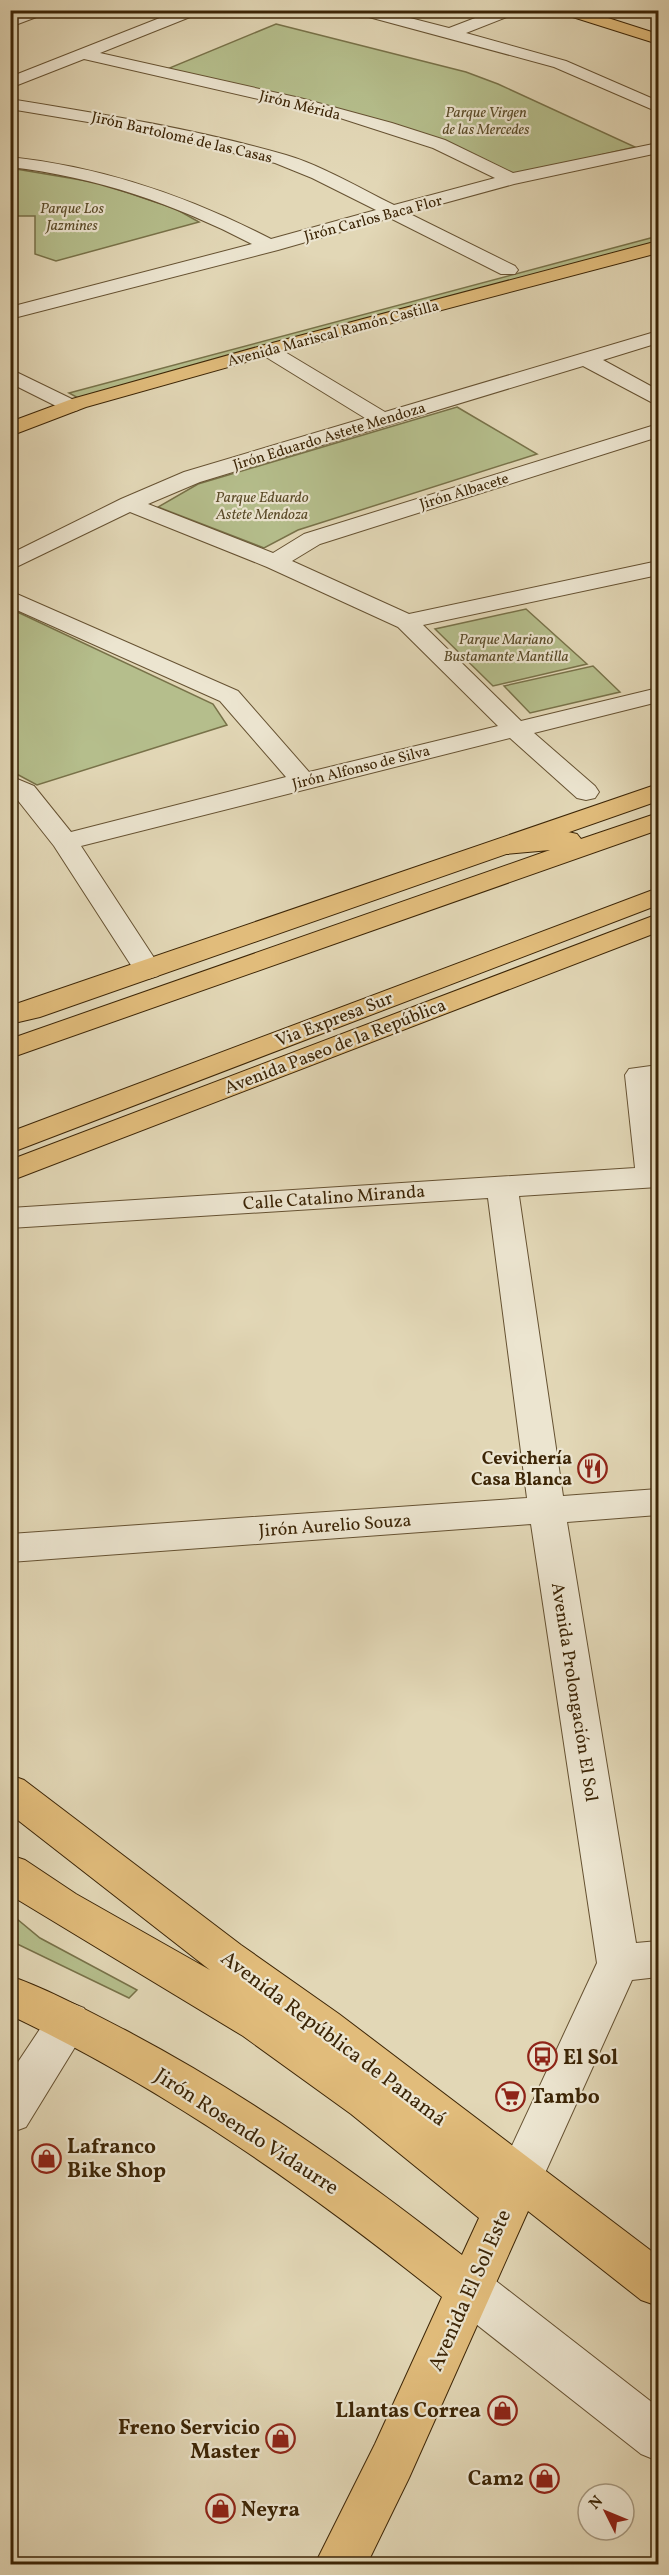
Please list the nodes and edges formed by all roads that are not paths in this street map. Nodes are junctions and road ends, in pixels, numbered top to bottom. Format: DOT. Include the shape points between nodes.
graph roads {
  1 [pos="42,10"];
  2 [pos="195,10"];
  3 [pos="359,10"];
  4 [pos="512,10"];
  5 [pos="565,10"];
  6 [pos="606,10"];
  7 [pos="10,22"];
  8 [pos="658,29"];
  9 [pos="450,33"];
  10 [pos="82,54"];
  11 [pos="10,83"];
  12 [pos="10,104"];
  13 [pos="658,107"];
  14 [pos="658,148"];
  15 [pos="10,162"];
  16 [pos="511,179"];
  17 [pos="393,212"];
  18 [pos="658,231"];
  19 [pos="271,246"];
  20 [pos="658,247"];
  21 [pos="508,270"];
  22 [pos="10,293"];
  23 [pos="89,294"];
  24 [pos="10,313"];
  25 [pos="658,337"];
  26 [pos="268,350"];
  27 [pos="584,358"];
  28 [pos="10,375"];
  29 [pos="50,395"];
  30 [pos="658,398"];
  31 [pos="72,406"];
  32 [pos="10,410"];
  33 [pos="383,420"];
  34 [pos="10,430"];
  35 [pos="658,430"];
  36 [pos="129,504"];
  37 [pos="275,562"];
  38 [pos="10,563"];
  39 [pos="658,568"];
  40 [pos="10,598"];
  41 [pos="406,622"];
  42 [pos="658,695"];
  43 [pos="515,729"];
  44 [pos="303,781"];
  45 [pos="10,784"];
  46 [pos="586,792"];
  47 [pos="658,792"];
  48 [pos="658,821"];
  49 [pos="618,836"];
  50 [pos="64,842"];
  51 [pos="506,846"];
  52 [pos="658,896"];
  53 [pos="658,908"];
  54 [pos="658,922"];
  55 [pos="623,936"];
  56 [pos="148,970"];
  57 [pos="10,1015"];
  58 [pos="10,1049"];
  59 [pos="649,1074"];
  60 [pos="10,1143"];
  61 [pos="10,1171"];
  62 [pos="655,1177"];
  63 [pos="502,1187"];
  64 [pos="10,1218"];
  65 [pos="658,1502"];
  66 [pos="546,1510"];
  67 [pos="10,1548"];
  68 [pos="10,1791"];
  69 [pos="10,1872"];
  70 [pos="638,1961"];
  71 [pos="10,1994"];
  72 [pos="69,2021"];
  73 [pos="10,2113"];
  74 [pos="512,2195"];
  75 [pos="658,2284"];
  76 [pos="470,2290"];
  77 [pos="658,2437"];
  78 [pos="340,2565"];
  1 -- 7 [label="street"];
  2 -- 10 [label="street"];
  3 -- 9 [label="street"];
  4 -- 9 [label="street"];
  5 -- 8 [label="main road"];
  6 -- 8 [label="main road"];
  9 -- 13 [label="street" via="560,64"];
  10 -- 11 [label="street"];
  10 -- 16 [label="street, Jirón Mérida" via="380,125 433,142"];
  12 -- 17 [label="street, Jirón Bartolomé de las Casas" via="136,125 281,159"];
  14 -- 16 [label="street, Jirón Carlos Baca Flor"];
  15 -- 19 [label="street" via="126,184 193,207"];
  16 -- 17 [label="street, Jirón Carlos Baca Flor"];
  17 -- 19 [label="street, Jirón Carlos Baca Flor"];
  17 -- 21 [label="street, Jirón Bartolomé de las Casas"];
  18 -- 21 [label="main road, Avenida Mariscal Ramón Castilla"];
  19 -- 23 [label="street, Jirón Carlos Baca Flor"];
  20 -- 26 [label="main road, Avenida Mariscal Ramón Castilla"];
  21 -- 29 [label="main road, Avenida Mariscal Ramón Castilla"];
  22 -- 23 [label="street, Jirón Carlos Baca Flor"];
  23 -- 24 [label="street, Jirón Carlos Baca Flor"];
  25 -- 27 [label="street, Jirón Eduardo Astete Mendoza"];
  26 -- 31 [label="main road, Avenida Mariscal Ramón Castilla"];
  26 -- 33 [label="street"];
  27 -- 30 [label="street"];
  27 -- 33 [label="street, Jirón Eduardo Astete Mendoza"];
  28 -- 29 [label="street"];
  29 -- 31 [label="street"];
  29 -- 32 [label="main road, Avenida Mariscal Ramón Castilla"];
  31 -- 34 [label="main road, Avenida Mariscal Ramón Castilla"];
  33 -- 36 [label="street, Jirón Eduardo Astete Mendoza" via="192,477"];
  35 -- 37 [label="street, Jirón Albacete" via="312,539"];
  36 -- 37 [label="street"];
  36 -- 38 [label="street, Jirón Eduardo Astete Mendoza"];
  37 -- 41 [label="street"];
  39 -- 41 [label="street"];
  40 -- 44 [label="street" via="229,696"];
  41 -- 43 [label="street"];
  42 -- 43 [label="street, Jirón Alfonso de Silva"];
  43 -- 44 [label="street, Jirón Alfonso de Silva"];
  43 -- 46 [label="street"];
  44 -- 50 [label="street, Jirón Alfonso de Silva"];
  45 -- 50 [label="street" via="25,792"];
  47 -- 51 [label="main road"];
  48 -- 49 [label="main road"];
  49 -- 51 [label="main road"];
  49 -- 58 [label="main road"];
  50 -- 56 [label="street"];
  51 -- 56 [label="main road"];
  52 -- 60 [label="main road, Via Expresa Sur"];
  53 -- 55 [label="main road"];
  54 -- 55 [label="main road, Avenida Paseo de la República"];
  55 -- 61 [label="main road, Avenida Paseo de la República"];
  56 -- 57 [label="main road"];
  59 -- 62 [label="street"];
  62 -- 63 [label="street, Calle Catalino Miranda"];
  63 -- 64 [label="street, Calle Catalino Miranda"];
  63 -- 66 [label="street, Avenida Prolongación El Sol"];
  65 -- 66 [label="street, Jirón Aurelio Souza"];
  66 -- 67 [label="street, Jirón Aurelio Souza"];
  66 -- 70 [label="street, Avenida Prolongación El Sol"];
  68 -- 74 [label="main road, Avenida República de Panamá" via="226,1958 324,2027"];
  69 -- 74 [label="main road, Avenida República de Panamá" via="70,1913 220,1998 301,2051 448,2164"];
  70 -- 74 [label="street, Avenida Prolongación El Sol"];
  71 -- 72 [label="main road, Jirón Rosendo Vidaurre"];
  72 -- 73 [label="street"];
  72 -- 76 [label="main road, Jirón Rosendo Vidaurre" via="222,2110 382,2220"];
  74 -- 75 [label="main road, Avenida República de Panamá"];
  74 -- 76 [label="main road, Avenida El Sol Este"];
  76 -- 77 [label="street"];
  76 -- 78 [label="main road, Avenida El Sol Este"];
}
